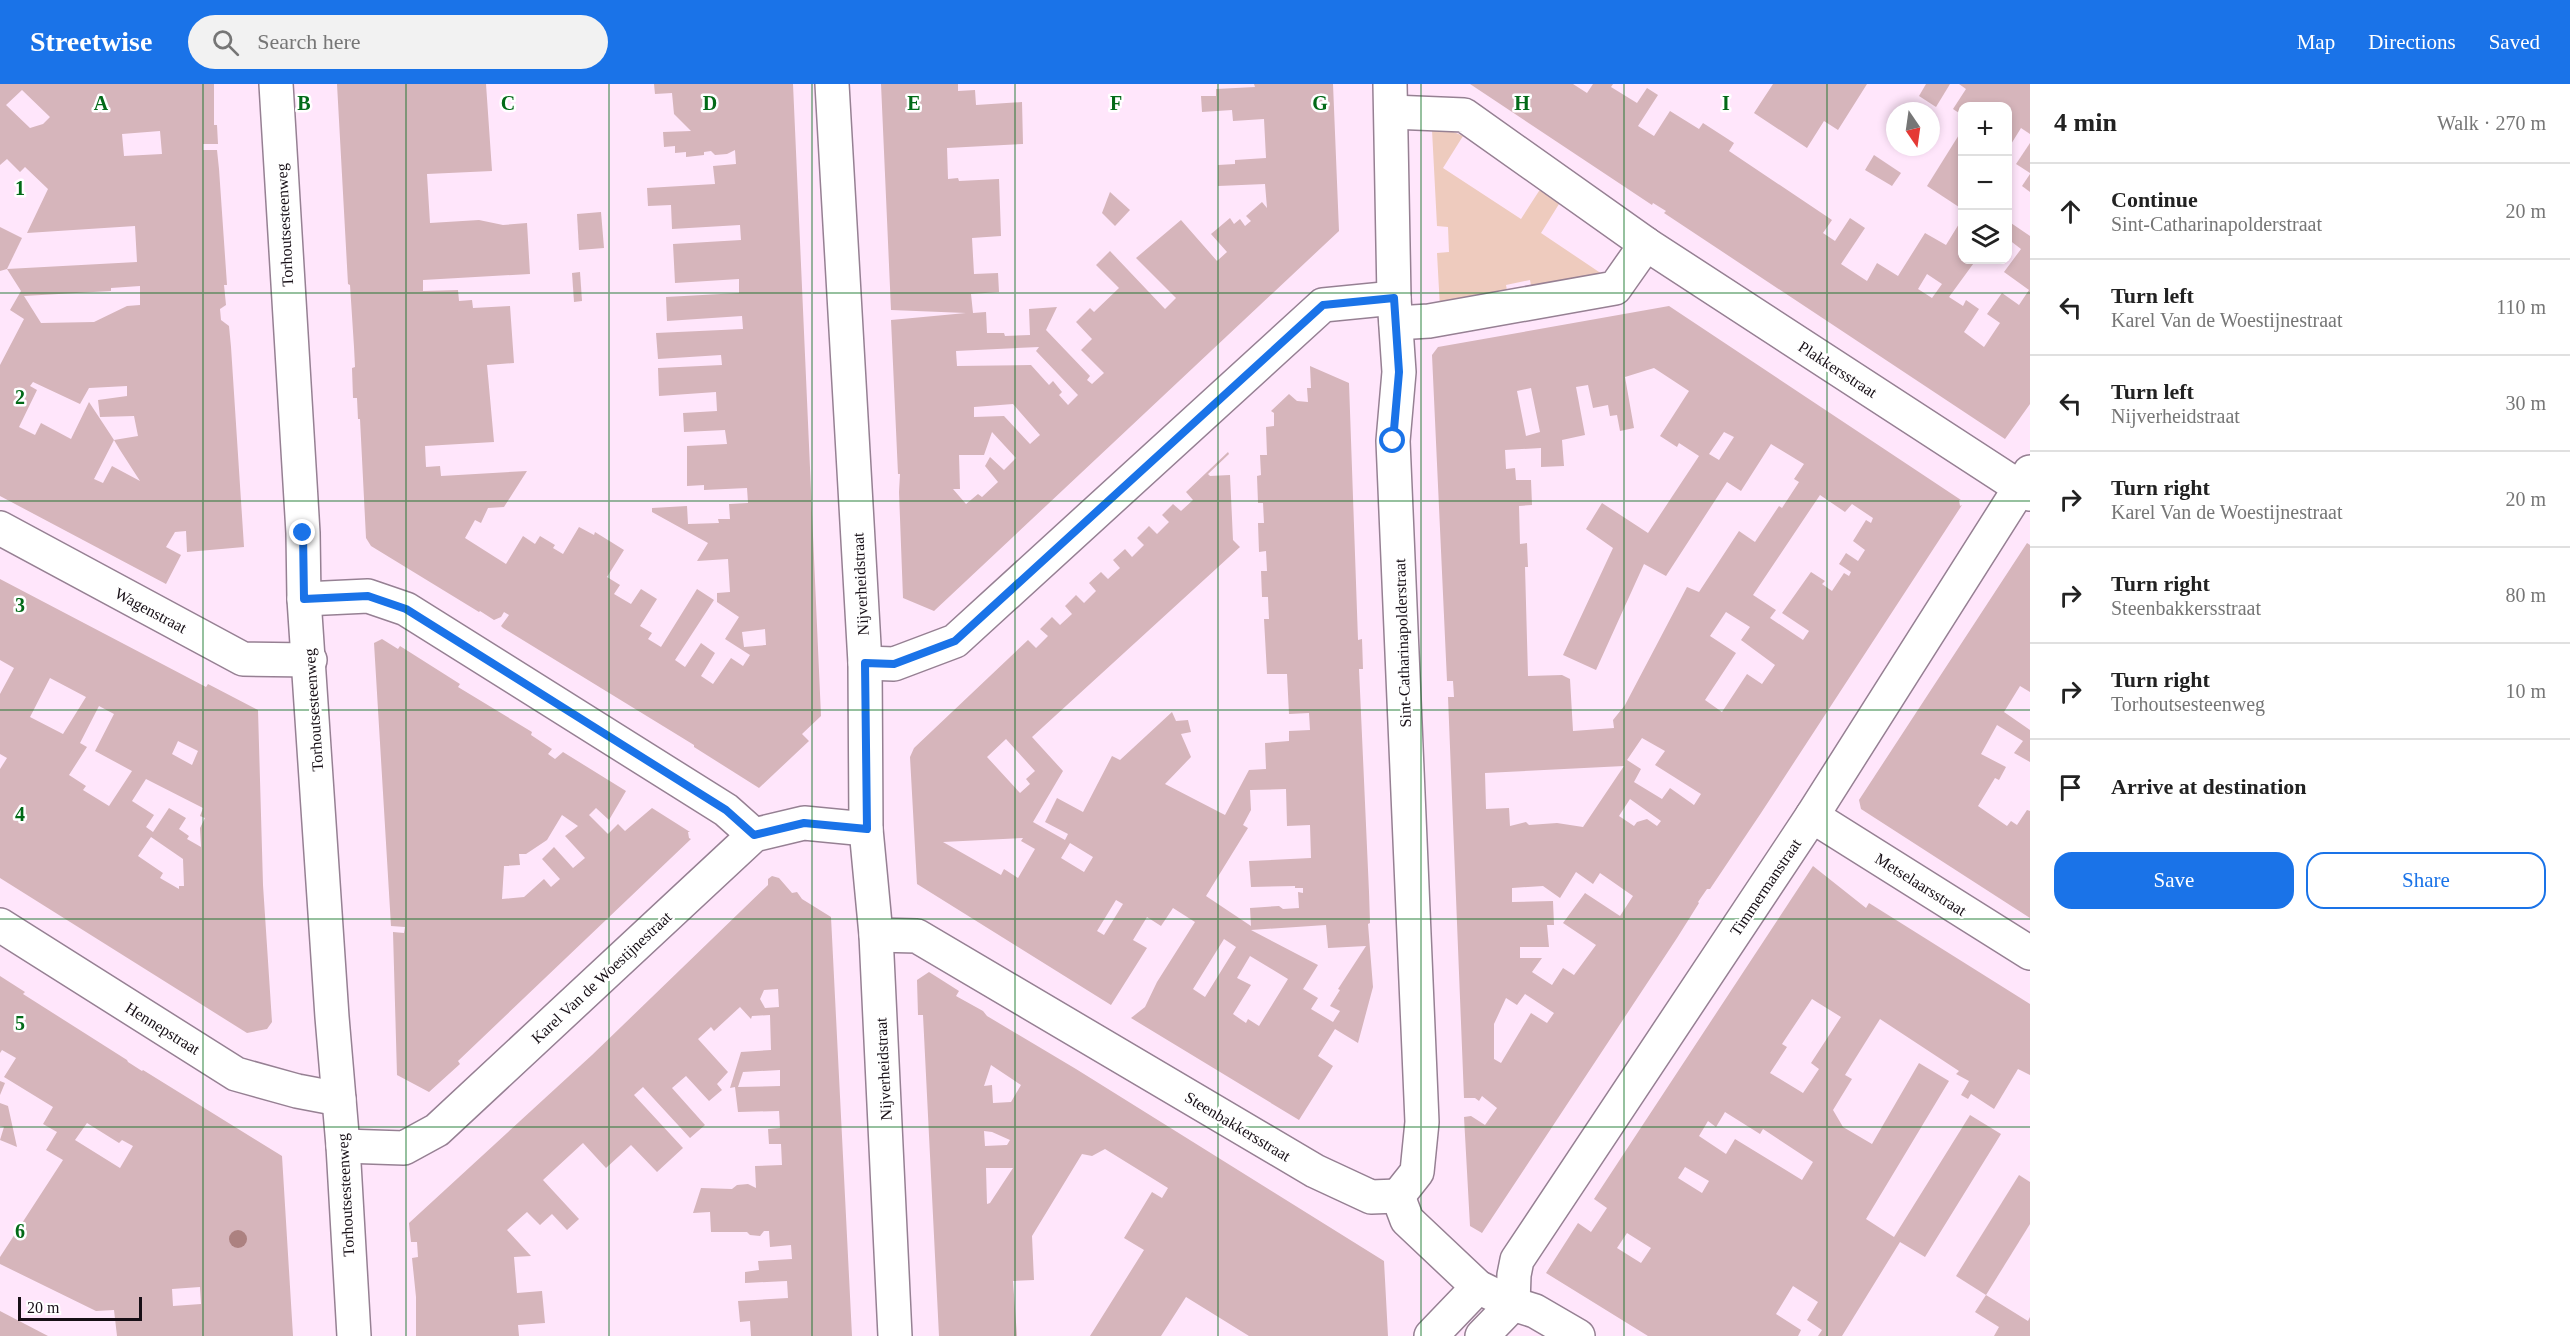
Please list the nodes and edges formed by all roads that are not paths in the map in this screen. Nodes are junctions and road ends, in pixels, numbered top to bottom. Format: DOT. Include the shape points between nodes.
graph roads {
  1 [pos="276,84"];
  2 [pos="832,84"];
  3 [pos="1391,98"];
  4 [pos="1646,244"];
  5 [pos="1395,310"];
  6 [pos="2026,484"];
  7 [pos="0,528"];
  8 [pos="304,599"];
  9 [pos="310,660"];
  10 [pos="865,663"];
  11 [pos="1812,816"];
  12 [pos="867,829"];
  13 [pos="754,835"];
  14 [pos="0,926"];
  15 [pos="876,935"];
  16 [pos="2030,953"];
  17 [pos="339,1099"];
  18 [pos="343,1146"];
  19 [pos="1398,1196"];
  20 [pos="1478,1287"];
  21 [pos="1513,1304"];
  22 [pos="354,1336"];
  23 [pos="895,1336"];
  24 [pos="1431,1336"];
  25 [pos="1482,1336"];
  26 [pos="1578,1336"];
  1 -- 8 [label="street, Torhoutsesteenweg"];
  2 -- 10 [label="street, Nijverheidstraat"];
  3 -- 4 [label="street, Plakkersstraat" via="1464,115"];
  3 -- 5 [label="street, Sint-Catharinapolderstraat"];
  4 -- 5 [label="street" via="1615,288 1429,321"];
  4 -- 6 [label="street, Plakkersstraat"];
  5 -- 10 [label="street" via="1323,305 955,641 894,664"];
  5 -- 19 [label="street, Sint-Catharinapolderstraat" via="1399,372 1393,441 1422,1122 1416,1172"];
  6 -- 11 [label="street, Timmermanstraat"];
  7 -- 9 [label="street, Wagenstraat" via="243,659"];
  8 -- 9 [label="street, Torhoutsesteenweg"];
  8 -- 13 [label="street" via="368,596 406,609 726,810"];
  9 -- 17 [label="street, Torhoutsesteenweg"];
  10 -- 12 [label="street, Nijverheidstraat"];
  11 -- 16 [label="street, Metselaarsstraat"];
  11 -- 21 [label="street, Timmermanstraat" via="1517,1260"];
  12 -- 13 [label="street, Karel Van de Woestijnestraat" via="804,823"];
  12 -- 15 [label="street, Nijverheidstraat"];
  13 -- 18 [label="street, Karel Van de Woestijnestraat" via="437,1130 404,1148"];
  14 -- 17 [label="street, Hennepstraat" via="236,1074"];
  15 -- 19 [label="street, Steenbakkersstraat" via="917,936 1315,1171 1371,1197"];
  15 -- 23 [label="street, Nijverheidstraat"];
  17 -- 18 [label="street, Torhoutsesteenweg"];
  18 -- 22 [label="street, Torhoutsesteenweg"];
  19 -- 20 [label="street" via="1407,1220"];
  20 -- 21 [label="street"];
  20 -- 24 [label="street"];
  21 -- 25 [label="street"];
  21 -- 26 [label="street" via="1535,1311"];
}
